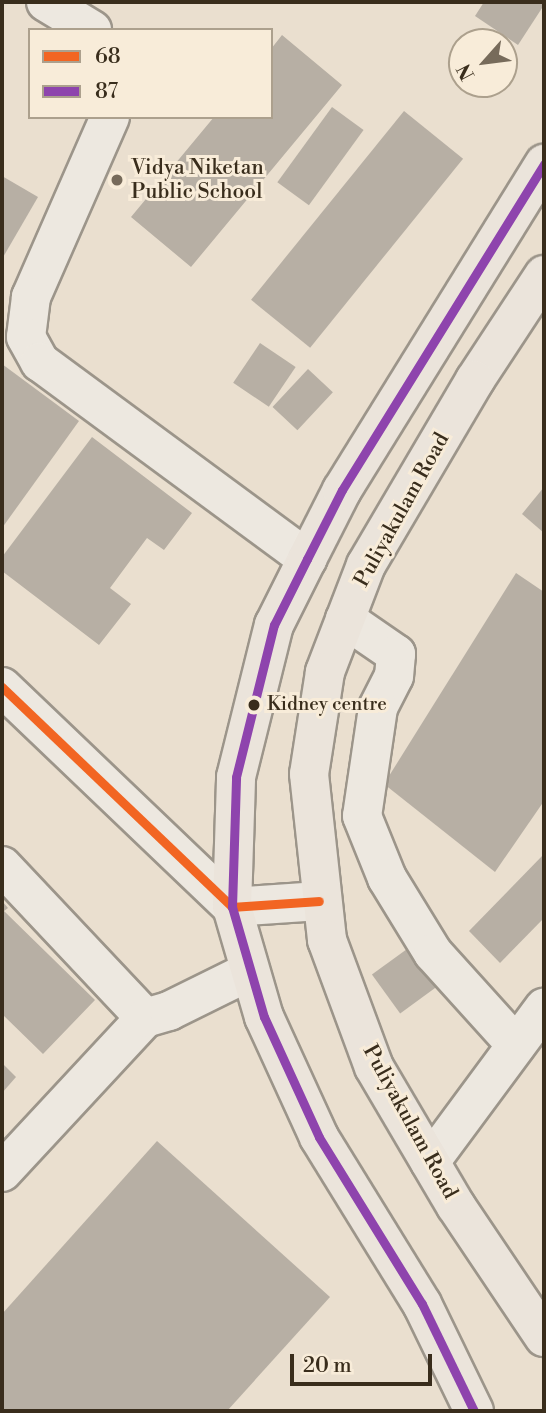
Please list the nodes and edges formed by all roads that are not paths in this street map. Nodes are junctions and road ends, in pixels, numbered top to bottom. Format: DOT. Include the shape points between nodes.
graph roads {
  1 [pos="46,2"];
  2 [pos="89,28"];
  3 [pos="109,119"];
  4 [pos="544,164"];
  5 [pos="544,275"];
  6 [pos="307,559"];
  7 [pos="345,619"];
  8 [pos="2,687"];
  9 [pos="2,866"];
  10 [pos="319,901"];
  11 [pos="233,907"];
  12 [pos="250,971"];
  13 [pos="544,1008"];
  14 [pos="145,1018"];
  15 [pos="516,1045"];
  16 [pos="430,1162"];
  17 [pos="2,1172"];
  18 [pos="544,1337"];
  19 [pos="474,1411"];
  1 -- 2 [label="street"];
  3 -- 6 [label="street" via="31,297 26,337 40,362"];
  4 -- 6 [label="main road" via="342,490"];
  5 -- 7 [label="main road, Puliyakulam Road" via="475,380 373,553"];
  6 -- 11 [label="main road" via="274,625 236,777"];
  7 -- 10 [label="main road, Puliyakulam Road" via="325,672 310,774"];
  7 -- 15 [label="street" via="396,654 397,666 378,708 362,816 377,853 433,953"];
  8 -- 11 [label="street"];
  9 -- 14 [label="street"];
  10 -- 11 [label="street"];
  10 -- 16 [label="main road, Puliyakulam Road" via="327,940 374,1067"];
  11 -- 12 [label="main road"];
  12 -- 14 [label="street"];
  12 -- 19 [label="main road" via="264,1017 319,1137 422,1304"];
  13 -- 15 [label="street"];
  14 -- 17 [label="street"];
  15 -- 16 [label="street"];
  16 -- 18 [label="main road, Puliyakulam Road"];
}
